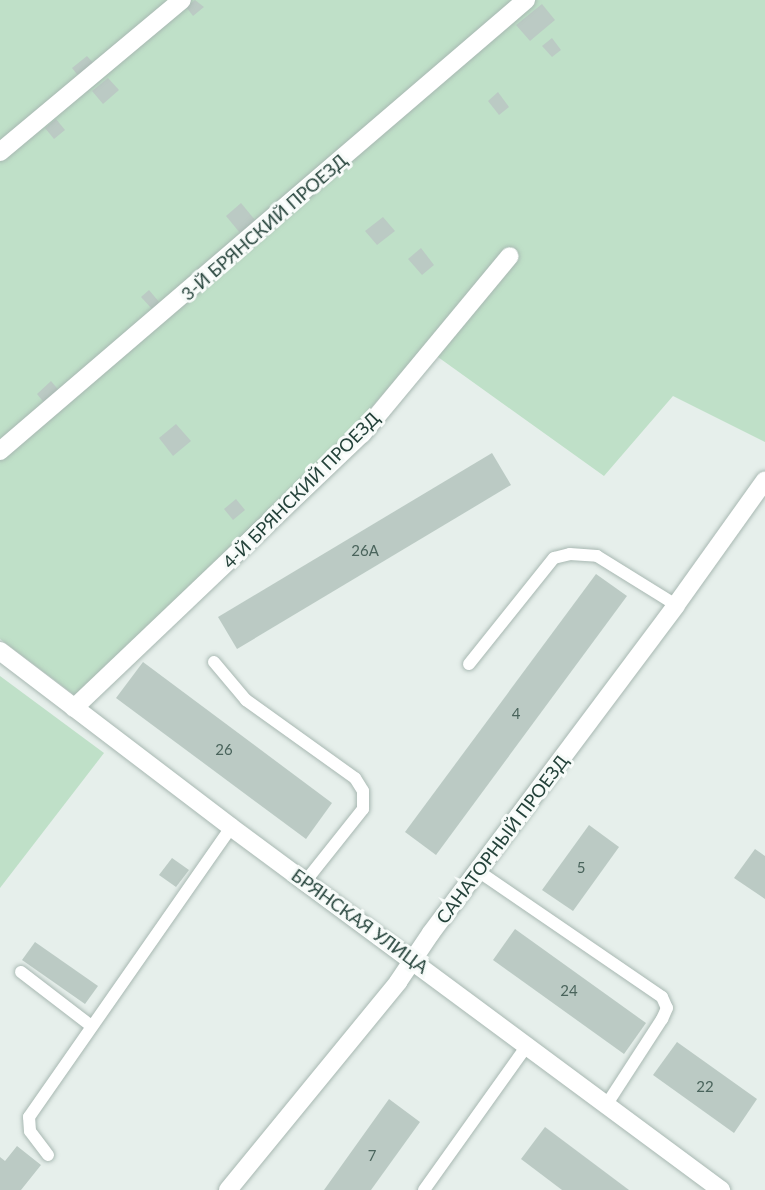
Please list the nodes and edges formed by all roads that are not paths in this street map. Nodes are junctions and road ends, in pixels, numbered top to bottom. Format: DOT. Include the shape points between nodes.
graph roads {
  1 [pos="182,0"];
  2 [pos="526,0"];
  3 [pos="0,152"];
  4 [pos="510,256"];
  5 [pos="0,451"];
  6 [pos="765,480"];
  7 [pos="676,605"];
  8 [pos="5,661"];
  9 [pos="214,662"];
  10 [pos="469,664"];
  11 [pos="74,708"];
  12 [pos="231,828"];
  13 [pos="478,871"];
  14 [pos="305,882"];
  15 [pos="413,960"];
  16 [pos="21,972"];
  17 [pos="90,1025"];
  18 [pos="528,1044"];
  19 [pos="607,1104"];
  20 [pos="48,1155"];
  21 [pos="228,1190"];
  22 [pos="424,1190"];
  23 [pos="721,1190"];
  1 -- 3 [label="street"];
  2 -- 5 [label="street, 3-Й БРЯНСКИЙ ПРОЕЗД"];
  4 -- 11 [label="street, 4-Й БРЯНСКИЙ ПРОЕЗД" via="362,434"];
  6 -- 7 [label="street, САНАТОРНЫЙ ПРОЕЗД"];
  7 -- 10 [label="lane" via="597,556 570,554 554,558"];
  7 -- 13 [label="street, САНАТОРНЫЙ ПРОЕЗД"];
  8 -- 11 [label="street, БРЯНСКАЯ УЛИЦА"];
  9 -- 14 [label="lane" via="246,700 355,778 363,791 363,808"];
  11 -- 12 [label="street, БРЯНСКАЯ УЛИЦА"];
  12 -- 14 [label="street, БРЯНСКАЯ УЛИЦА"];
  12 -- 17 [label="lane" via="153,943"];
  13 -- 15 [label="street, САНАТОРНЫЙ ПРОЕЗД"];
  13 -- 19 [label="lane" via="662,997 667,1008 662,1019"];
  14 -- 15 [label="street, БРЯНСКАЯ УЛИЦА"];
  15 -- 18 [label="street, БРЯНСКАЯ УЛИЦА"];
  15 -- 21 [label="street, САНАТОРНЫЙ ПРОЕЗД"];
  16 -- 17 [label="lane"];
  17 -- 20 [label="lane" via="29,1117 30,1131"];
  18 -- 19 [label="street, БРЯНСКАЯ УЛИЦА"];
  18 -- 22 [label="lane"];
  19 -- 23 [label="street, БРЯНСКАЯ УЛИЦА"];
}
